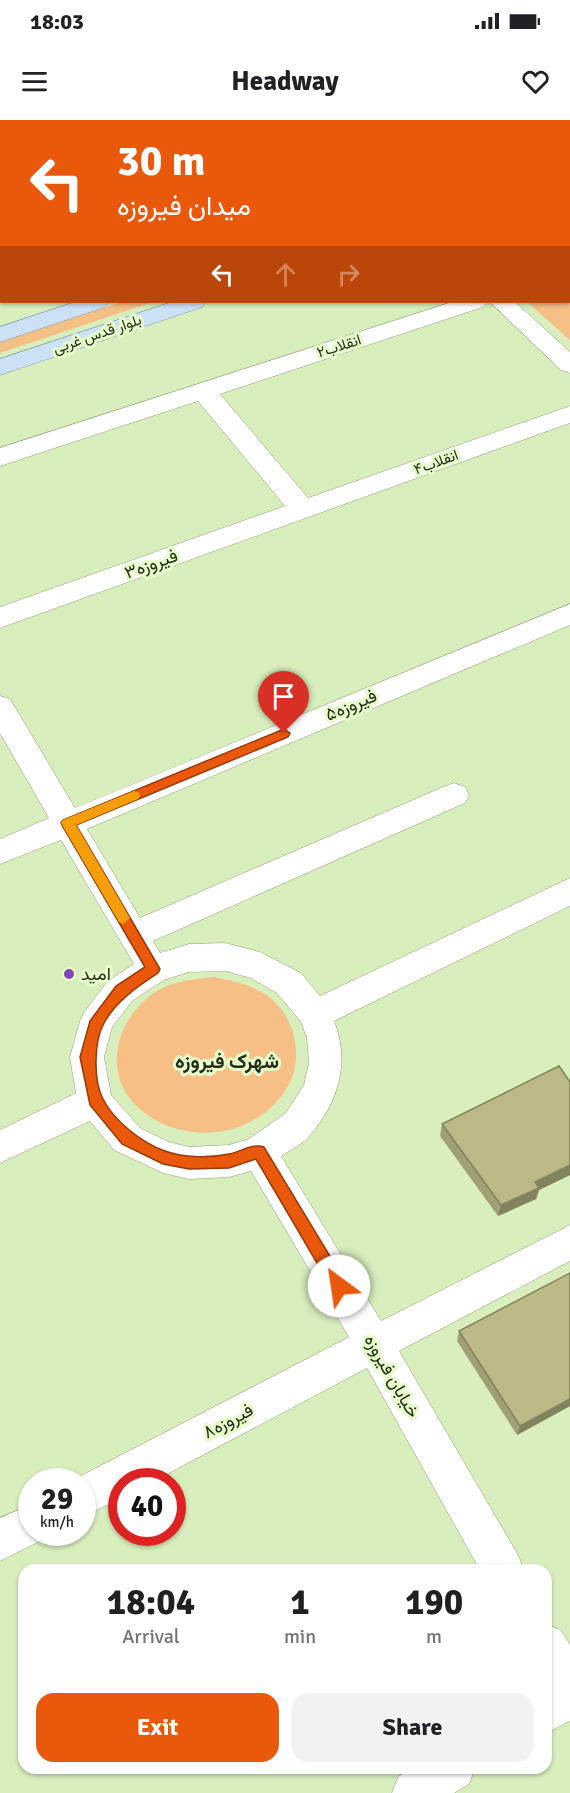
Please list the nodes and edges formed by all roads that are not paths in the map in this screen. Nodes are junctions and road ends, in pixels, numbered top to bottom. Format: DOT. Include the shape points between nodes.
graph roads {
  1 [pos="94,303"];
  2 [pos="191,303"];
  3 [pos="472,303"];
  4 [pos="503,303"];
  5 [pos="0,334"];
  6 [pos="570,365"];
  7 [pos="0,367"];
  8 [pos="203,390"];
  9 [pos="570,414"];
  10 [pos="0,457"];
  11 [pos="303,510"];
  12 [pos="570,614"];
  13 [pos="0,618"];
  14 [pos="0,707"];
  15 [pos="453,795"];
  16 [pos="68,823"];
  17 [pos="0,852"];
  18 [pos="570,891"];
  19 [pos="134,935"];
  20 [pos="153,969"];
  21 [pos="315,1014"];
  22 [pos="95,1101"];
  23 [pos="0,1147"];
  24 [pos="259,1152"];
  25 [pos="570,1242"];
  26 [pos="374,1344"];
  27 [pos="96,1490"];
  28 [pos="18,1531"];
  29 [pos="0,1540"];
  30 [pos="500,1564"];
  31 [pos="552,1656"];
  32 [pos="570,1687"];
  33 [pos="570,1696"];
  34 [pos="552,1707"];
  35 [pos="444,1774"];
  36 [pos="414,1793"];
  1 -- 5 [label="main road, بلوار قدس غربی"];
  2 -- 7 [label="main road, بلوار قدس غربی"];
  3 -- 8 [label="street, انقلاب۲"];
  4 -- 6 [label="street"];
  8 -- 10 [label="street, انقلاب۲"];
  8 -- 11 [label="street"];
  9 -- 11 [label="street, انقلاب۴"];
  11 -- 13 [label="street, فیروزه۳"];
  12 -- 16 [label="street, فیروزه۵"];
  14 -- 16 [label="street"];
  15 -- 19 [label="street"];
  16 -- 17 [label="street, فیروزه۵"];
  16 -- 19 [label="street"];
  18 -- 21 [label="street"];
  19 -- 20 [label="street"];
  20 -- 21 [label="street" via="189,958 225,957 260,966 289,983"];
  20 -- 22 [label="street" via="120,991 98,1021 87,1057"];
  21 -- 24 [label="street" via="324,1038 326,1063 320,1090 298,1124"];
  22 -- 23 [label="street"];
  22 -- 24 [label="street" via="127,1139 163,1157 189,1163 229,1161"];
  24 -- 26 [label="street, خیابان فیروزه"];
  25 -- 26 [label="street, فیروزه۸"];
  26 -- 27 [label="street, فیروزه۸"];
  26 -- 30 [label="street, خیابان فیروزه"];
  28 -- 29 [label="street"];
  31 -- 32 [label="street"];
  33 -- 34 [label="street"];
  35 -- 36 [label="street"];
}
